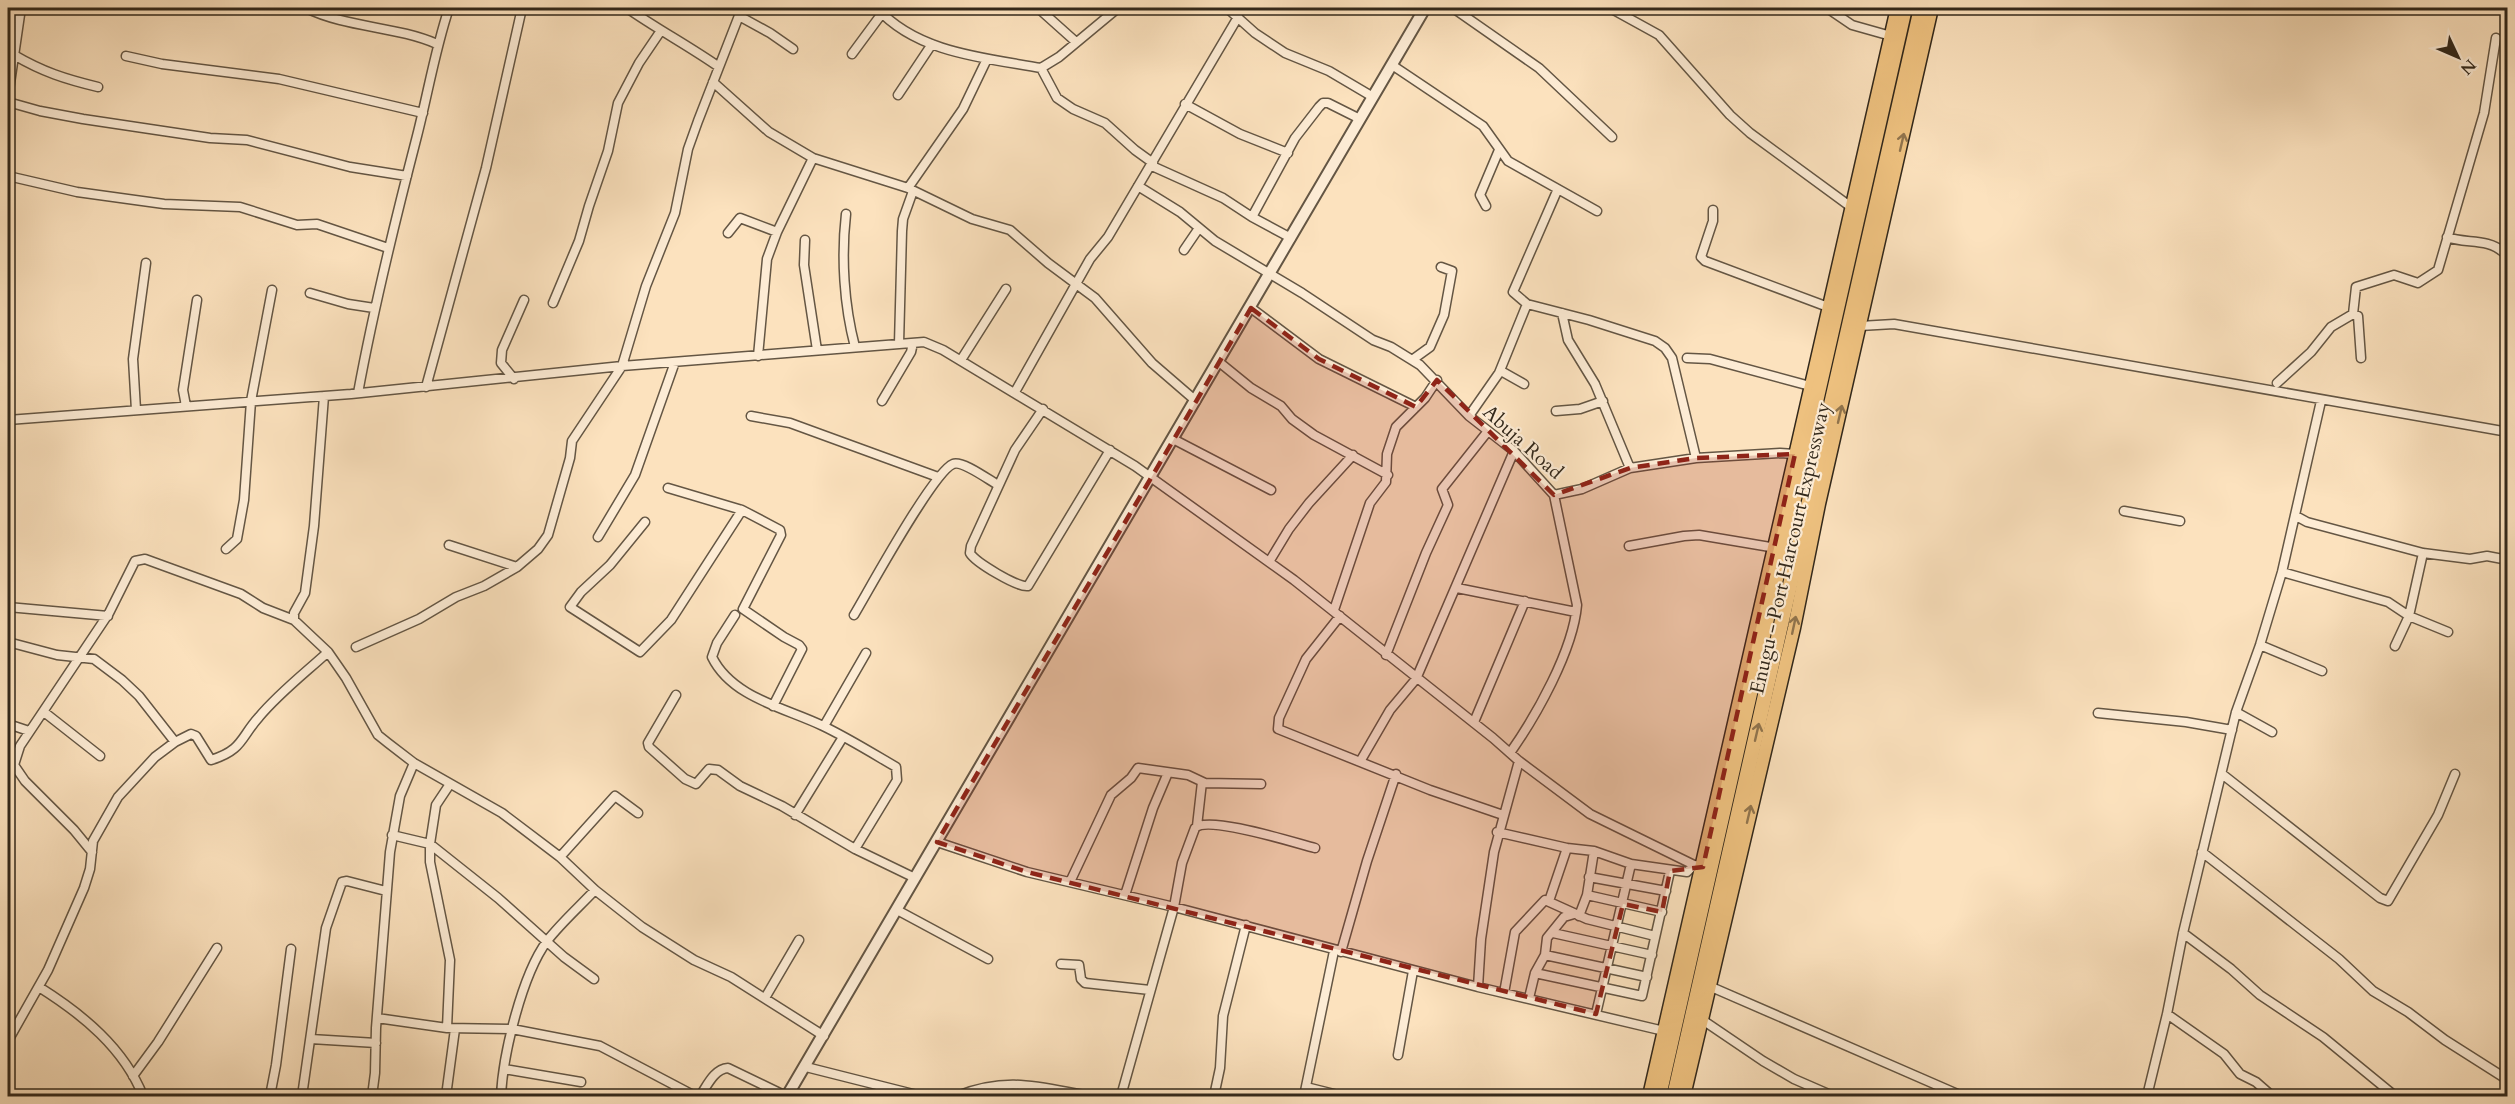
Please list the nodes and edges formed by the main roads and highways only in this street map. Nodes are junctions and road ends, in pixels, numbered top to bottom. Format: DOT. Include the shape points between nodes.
graph roads {
  1 [pos="1897,8"];
  2 [pos="1905,8"];
  3 [pos="1921,8"];
  4 [pos="1932,8"];
  5 [pos="1649,1096"];
  6 [pos="1659,1096"];
  7 [pos="1674,1096"];
  8 [pos="1684,1096"];
  1 -- 5 [label="main road, Enugu - Port Harcourt Expressway" via="1776,548 1698,866"];
  2 -- 6 [label="highway, Enugu - Port Harcourt Expressway"];
  7 -- 3 [label="highway, Enugu - Port Harcourt Expressway, one-way"];
  8 -- 4 [label="main road, Enugu - Port Harcourt Expressway, one-way" via="1794,628"];
}
